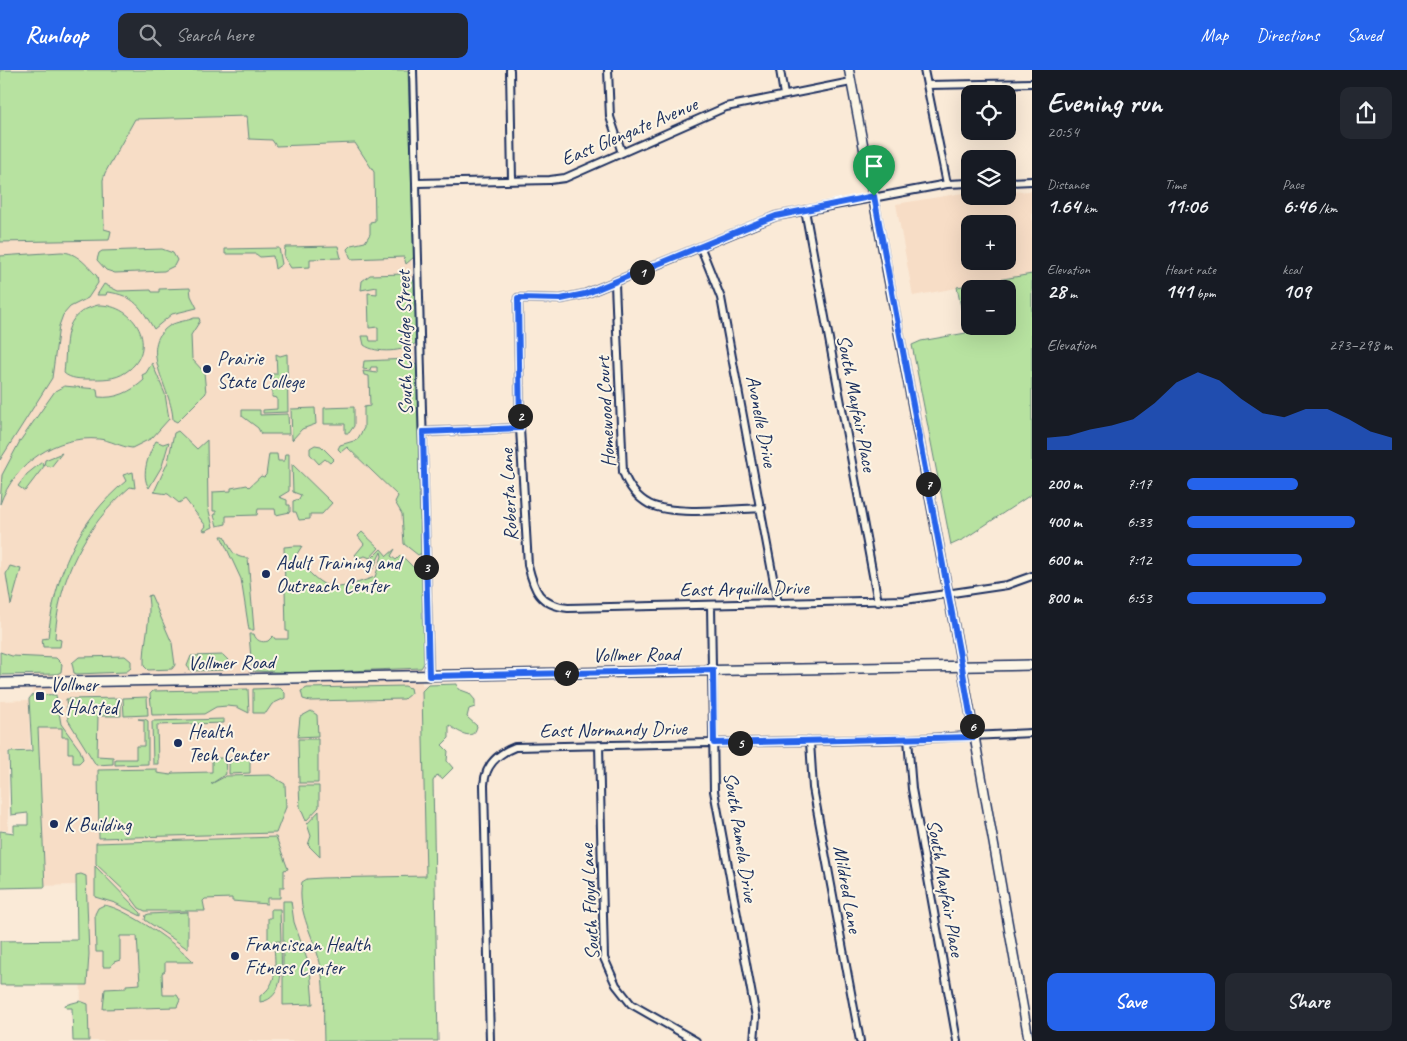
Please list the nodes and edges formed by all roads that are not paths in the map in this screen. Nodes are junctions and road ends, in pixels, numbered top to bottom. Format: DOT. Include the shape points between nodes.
graph roads {
  1 [pos="413,70"];
  2 [pos="510,70"];
  3 [pos="608,70"];
  4 [pos="780,70"];
  5 [pos="849,70"];
  6 [pos="924,70"];
  7 [pos="851,82"];
  8 [pos="1032,83"];
  9 [pos="927,85"];
  10 [pos="784,95"];
  11 [pos="622,153"];
  12 [pos="512,180"];
  13 [pos="1032,181"];
  14 [pos="1016,182"];
  15 [pos="416,183"];
  16 [pos="961,183"];
  17 [pos="947,184"];
  18 [pos="874,196"];
  19 [pos="805,210"];
  20 [pos="701,248"];
  21 [pos="614,284"];
  22 [pos="520,428"];
  23 [pos="423,432"];
  24 [pos="762,508"];
  25 [pos="1032,576"];
  26 [pos="949,595"];
  27 [pos="541,597"];
  28 [pos="878,602"];
  29 [pos="778,604"];
  30 [pos="710,606"];
  31 [pos="1032,666"];
  32 [pos="962,667"];
  33 [pos="713,670"];
  34 [pos="429,676"];
  35 [pos="0,684"];
  36 [pos="1032,733"];
  37 [pos="974,737"];
  38 [pos="908,739"];
  39 [pos="810,742"];
  40 [pos="714,743"];
  41 [pos="599,746"];
  42 [pos="490,1041"];
  43 [pos="696,1041"];
  44 [pos="754,1041"];
  45 [pos="860,1041"];
  46 [pos="957,1041"];
  47 [pos="1029,1041"];
  1 -- 15 [label="street, South Coolidge Street"];
  2 -- 12 [label="street"];
  3 -- 11 [label="street" via="610,117"];
  4 -- 10 [label="street"];
  5 -- 7 [label="street"];
  6 -- 9 [label="street"];
  7 -- 10 [label="street, East Glengate Avenue"];
  7 -- 18 [label="street"];
  8 -- 9 [label="street"];
  9 -- 17 [label="street"];
  10 -- 11 [label="street, East Glengate Avenue" via="726,107"];
  11 -- 12 [label="street, East Glengate Avenue" via="565,178"];
  12 -- 15 [label="street, East Glengate Avenue"];
  13 -- 14 [label="street"];
  15 -- 23 [label="street, South Coolidge Street"];
  16 -- 17 [label="street"];
  17 -- 18 [label="street"];
  18 -- 19 [label="street"];
  18 -- 26 [label="street"];
  19 -- 20 [label="street" via="760,222"];
  19 -- 28 [label="street, South Mayfair Place"];
  20 -- 21 [label="street"];
  20 -- 24 [label="street, Avonelle Drive" via="721,298"];
  21 -- 22 [label="street, Roberta Lane" via="561,299 518,298"];
  21 -- 24 [label="street, Homewood Court" via="623,472 628,486 650,505 672,510"];
  22 -- 23 [label="street"];
  22 -- 27 [label="street, Roberta Lane" via="528,564 533,586"];
  23 -- 34 [label="street, South Coolidge Street"];
  24 -- 29 [label="street, Avonelle Drive"];
  25 -- 26 [label="street, East Arquilla Drive"];
  26 -- 28 [label="street, East Arquilla Drive"];
  26 -- 32 [label="street"];
  27 -- 30 [label="street, East Arquilla Drive" via="568,608"];
  28 -- 29 [label="street, East Arquilla Drive"];
  29 -- 30 [label="street, East Arquilla Drive"];
  30 -- 33 [label="street, South Pamela Drive"];
  31 -- 32 [label="main road, Vollmer Road"];
  32 -- 33 [label="main road, Vollmer Road"];
  32 -- 37 [label="street"];
  33 -- 34 [label="main road, Vollmer Road"];
  33 -- 40 [label="street, South Pamela Drive"];
  34 -- 35 [label="main road, Vollmer Road"];
  36 -- 37 [label="street, East Normandy Drive"];
  37 -- 38 [label="street, East Normandy Drive"];
  37 -- 47 [label="street"];
  38 -- 39 [label="street, East Normandy Drive"];
  38 -- 46 [label="street, South Mayfair Place" via="912,789"];
  39 -- 40 [label="street, East Normandy Drive"];
  39 -- 45 [label="street, Mildred Lane" via="813,788"];
  40 -- 41 [label="street, East Normandy Drive"];
  40 -- 44 [label="street, South Pamela Drive" via="714,791 756,1017"];
  41 -- 42 [label="street, East Normandy Drive" via="515,748 496,757 486,774"];
  41 -- 43 [label="street, South Floyd Lane" via="604,958 616,985 631,1004"];
}
